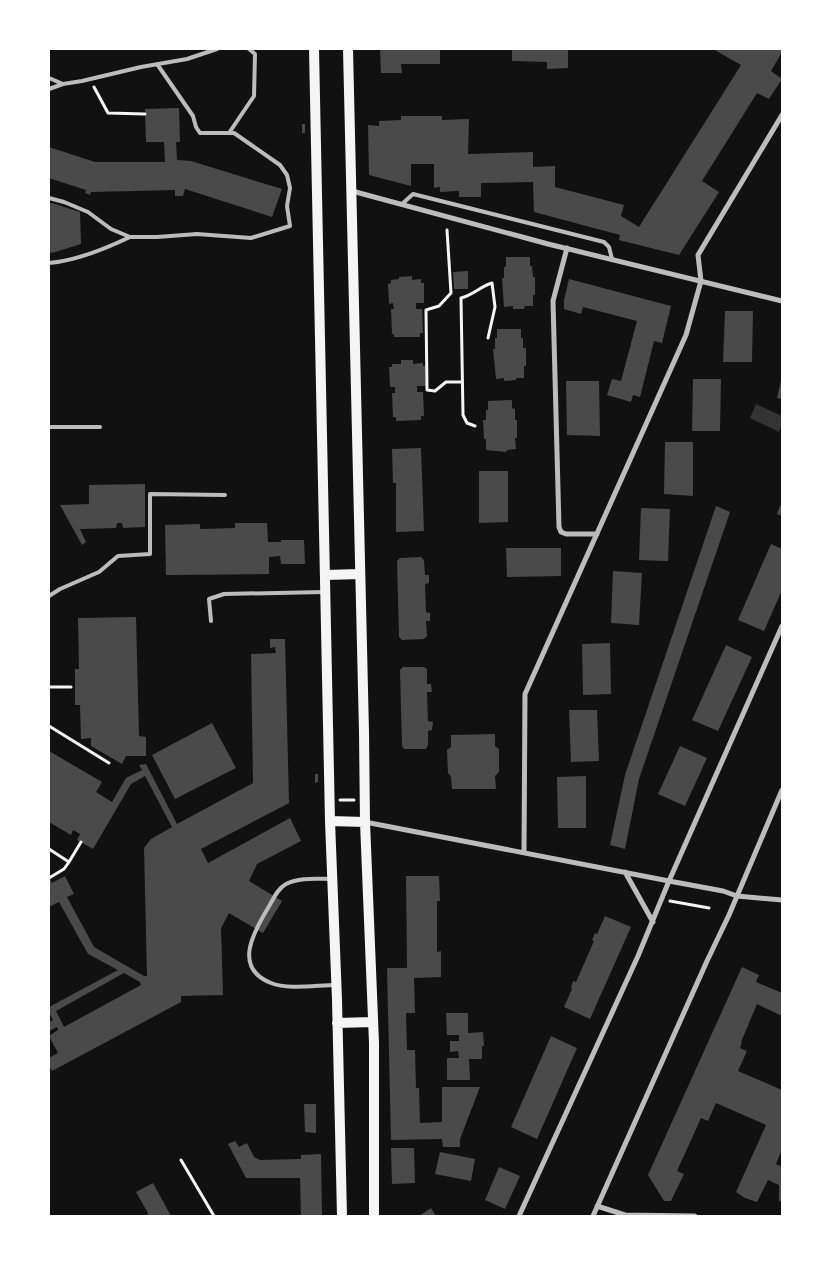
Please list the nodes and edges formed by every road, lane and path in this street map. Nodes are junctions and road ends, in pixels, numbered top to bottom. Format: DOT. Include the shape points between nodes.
graph roads {
  1 [pos="217,49"];
  2 [pos="249,49"];
  3 [pos="314,49"];
  4 [pos="348,49"];
  5 [pos="157,64"];
  6 [pos="49,78"];
  7 [pos="91,80"];
  8 [pos="63,84"];
  9 [pos="49,89"];
  10 [pos="145,114"];
  11 [pos="782,115"];
  12 [pos="229,133"];
  13 [pos="352,191"];
  14 [pos="49,198"];
  15 [pos="402,204"];
  16 [pos="290,226"];
  17 [pos="296,227"];
  18 [pos="447,230"];
  19 [pos="130,237"];
  20 [pos="567,248"];
  21 [pos="612,259"];
  22 [pos="49,263"];
  23 [pos="701,281"];
  24 [pos="782,301"];
  25 [pos="488,338"];
  26 [pos="462,382"];
  27 [pos="475,426"];
  28 [pos="49,427"];
  29 [pos="100,427"];
  30 [pos="225,495"];
  31 [pos="597,534"];
  32 [pos="360,574"];
  33 [pos="326,575"];
  34 [pos="326,592"];
  35 [pos="49,596"];
  36 [pos="211,621"];
  37 [pos="782,626"];
  38 [pos="70,686"];
  39 [pos="49,687"];
  40 [pos="49,726"];
  41 [pos="109,763"];
  42 [pos="782,790"];
  43 [pos="339,800"];
  44 [pos="357,800"];
  45 [pos="330,822"];
  46 [pos="365,822"];
  47 [pos="82,842"];
  48 [pos="49,849"];
  49 [pos="524,852"];
  50 [pos="69,862"];
  51 [pos="625,872"];
  52 [pos="49,878"];
  53 [pos="332,879"];
  54 [pos="669,881"];
  55 [pos="737,896"];
  56 [pos="665,900"];
  57 [pos="782,900"];
  58 [pos="709,908"];
  59 [pos="653,922"];
  60 [pos="336,985"];
  61 [pos="373,1022"];
  62 [pos="337,1023"];
  63 [pos="181,1160"];
  64 [pos="597,1206"];
  65 [pos="214,1216"];
  66 [pos="342,1216"];
  67 [pos="374,1216"];
  68 [pos="519,1216"];
  69 [pos="593,1216"];
  70 [pos="695,1216"];
  1 -- 5 [label="lane"];
  2 -- 12 [label="lane" via="254,54 254,96"];
  3 -- 33 [label="main road"];
  4 -- 13 [label="main road"];
  5 -- 7 [label="lane"];
  5 -- 12 [label="lane" via="193,116 200,133"];
  6 -- 8 [label="lane"];
  7 -- 8 [label="lane"];
  7 -- 10 [label="path" via="108,113"];
  8 -- 9 [label="lane"];
  11 -- 23 [label="street" via="698,255"];
  12 -- 16 [label="lane" via="234,133 265,154 288,175"];
  13 -- 15 [label="street"];
  13 -- 32 [label="main road"];
  14 -- 19 [label="lane" via="88,212 111,229"];
  15 -- 20 [label="street"];
  15 -- 21 [label="lane" via="413,194 604,242"];
  16 -- 17 [label="lane"];
  16 -- 19 [label="lane" via="251,238 198,234"];
  18 -- 26 [label="path" via="451,293 439,306 426,310 427,390 435,391 446,382"];
  19 -- 22 [label="lane" via="93,252"];
  20 -- 21 [label="street"];
  20 -- 31 [label="street" via="553,300 559,527 566,534"];
  21 -- 23 [label="street"];
  23 -- 24 [label="street"];
  23 -- 31 [label="street" via="686,335"];
  25 -- 26 [label="path" via="495,307 492,283 461,298"];
  26 -- 27 [label="path" via="463,415 467,423"];
  28 -- 29 [label="lane"];
  30 -- 35 [label="lane" via="150,494 150,554 118,556 99,572"];
  31 -- 49 [label="street" via="525,694"];
  32 -- 33 [label="main road"];
  32 -- 46 [label="main road"];
  33 -- 34 [label="main road"];
  34 -- 36 [label="lane" via="224,594 209,599"];
  34 -- 45 [label="main road"];
  37 -- 54 [label="street"];
  38 -- 39 [label="path"];
  40 -- 41 [label="path"];
  42 -- 55 [label="street"];
  43 -- 44 [label="path"];
  45 -- 46 [label="main road"];
  45 -- 53 [label="main road"];
  46 -- 49 [label="street"];
  46 -- 61 [label="main road"];
  47 -- 50 [label="path"];
  48 -- 50 [label="path"];
  49 -- 51 [label="street"];
  50 -- 52 [label="path"];
  51 -- 54 [label="street"];
  51 -- 59 [label="street"];
  53 -- 60 [label="main road"];
  53 -- 60 [label="lane" via="297,880 280,889 251,940 249,962 261,978 281,986"];
  54 -- 55 [label="street"];
  54 -- 59 [label="street"];
  55 -- 57 [label="street"];
  55 -- 64 [label="street"];
  56 -- 58 [label="path"];
  59 -- 68 [label="street"];
  60 -- 62 [label="main road"];
  61 -- 62 [label="main road"];
  61 -- 67 [label="main road"];
  62 -- 66 [label="main road"];
  63 -- 65 [label="path"];
  64 -- 69 [label="street"];
  64 -- 70 [label="street" via="625,1215"];
}
